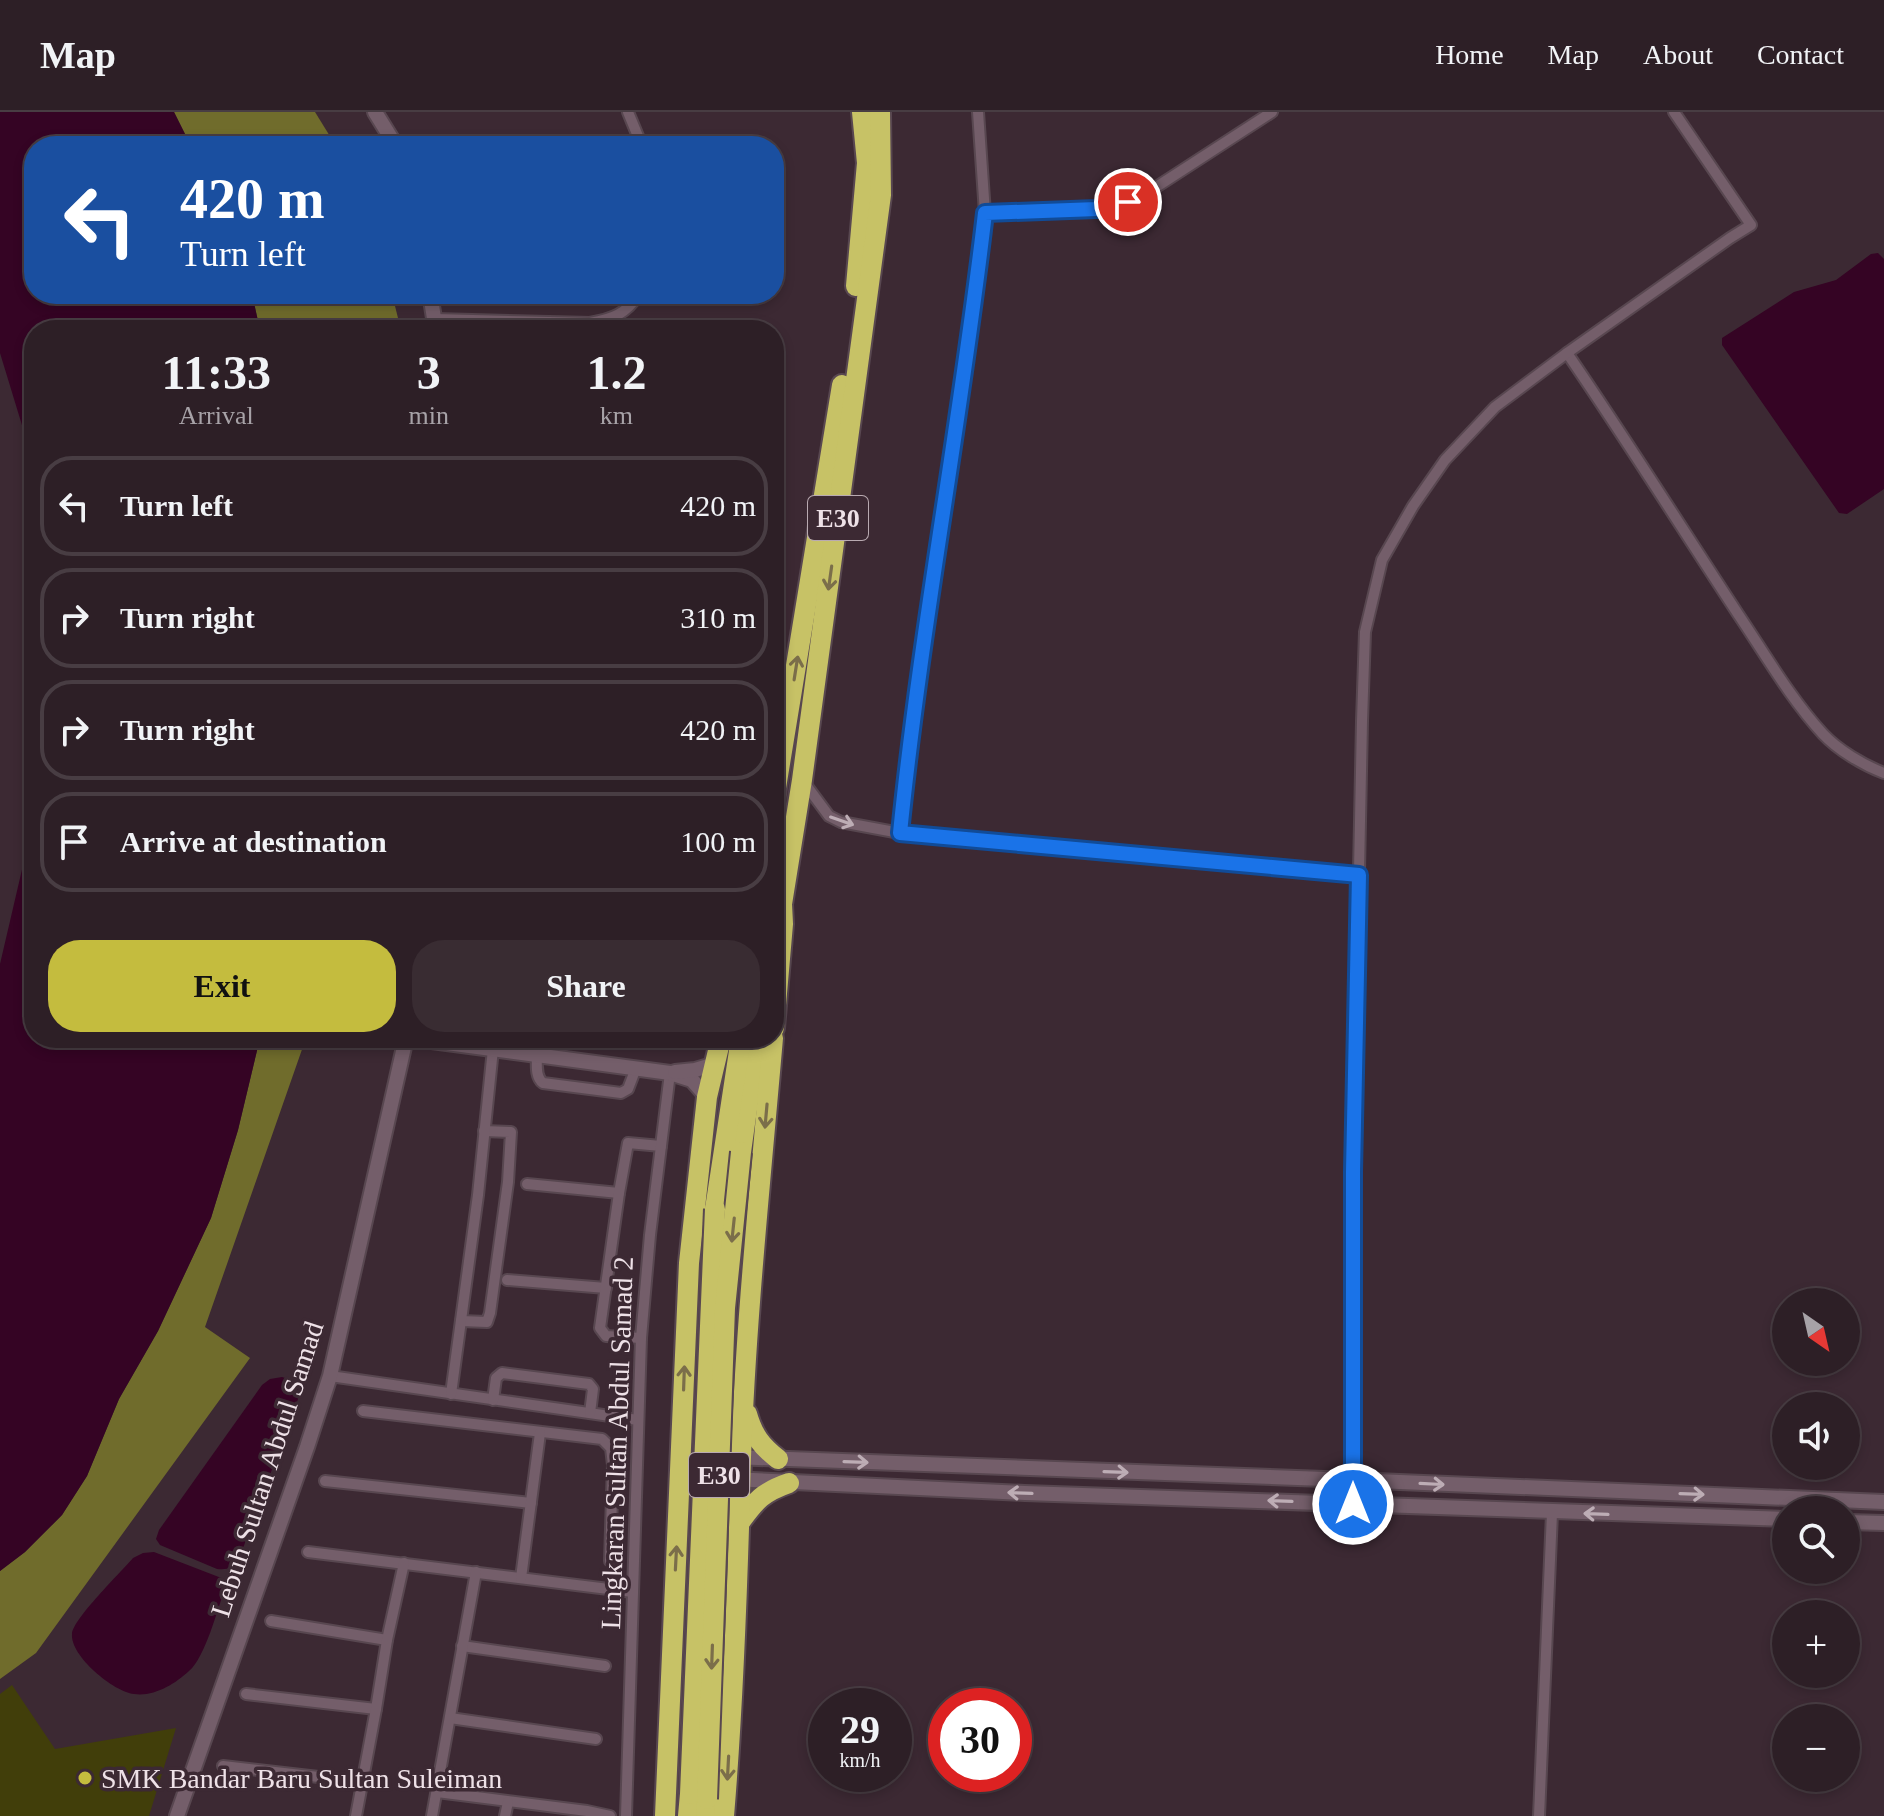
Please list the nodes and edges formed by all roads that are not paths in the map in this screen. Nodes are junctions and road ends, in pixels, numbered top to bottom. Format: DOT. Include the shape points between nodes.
graph roads {
  1 [pos="375,112"];
  2 [pos="628,112"];
  3 [pos="862,112"];
  4 [pos="880,112"];
  5 [pos="887,112"];
  6 [pos="978,112"];
  7 [pos="1272,112"];
  8 [pos="1674,112"];
  9 [pos="391,136"];
  10 [pos="638,136"];
  11 [pos="881,195"];
  12 [pos="985,213"];
  13 [pos="633,304"];
  14 [pos="607,320"];
  15 [pos="1567,353"];
  16 [pos="784,740"];
  17 [pos="1884,773"];
  18 [pos="802,780"];
  19 [pos="900,833"];
  20 [pos="1359,875"];
  21 [pos="784,879"];
  22 [pos="406,1048"];
  23 [pos="485,1048"];
  24 [pos="719,1048"];
  25 [pos="739,1048"];
  26 [pos="756,1048"];
  27 [pos="772,1048"];
  28 [pos="493,1049"];
  29 [pos="537,1055"];
  30 [pos="715,1064"];
  31 [pos="636,1068"];
  32 [pos="670,1073"];
  33 [pos="707,1097"];
  34 [pos="484,1131"];
  35 [pos="661,1146"];
  36 [pos="527,1184"];
  37 [pos="619,1193"];
  38 [pos="507,1280"];
  39 [pos="606,1288"];
  40 [pos="461,1321"];
  41 [pos="641,1338"];
  42 [pos="330,1376"];
  43 [pos="451,1394"];
  44 [pos="493,1400"];
  45 [pos="745,1407"];
  46 [pos="363,1411"];
  47 [pos="590,1413"];
  48 [pos="638,1420"];
  49 [pos="540,1433"];
  50 [pos="741,1457"];
  51 [pos="778,1459"];
  52 [pos="680,1466"];
  53 [pos="1149,1474"];
  54 [pos="742,1480"];
  55 [pos="1352,1480"];
  56 [pos="325,1481"];
  57 [pos="789,1483"];
  58 [pos="1148,1497"];
  59 [pos="1772,1498"];
  60 [pos="1860,1501"];
  61 [pos="1884,1502"];
  62 [pos="531,1503"];
  63 [pos="1353,1504"];
  64 [pos="1552,1513"];
  65 [pos="1772,1519"];
  66 [pos="740,1522"];
  67 [pos="1860,1522"];
  68 [pos="1884,1523"];
  69 [pos="308,1552"];
  70 [pos="610,1561"];
  71 [pos="404,1563"];
  72 [pos="476,1572"];
  73 [pos="521,1578"];
  74 [pos="633,1592"];
  75 [pos="271,1621"];
  76 [pos="387,1640"];
  77 [pos="462,1646"];
  78 [pos="605,1666"];
  79 [pos="246,1694"];
  80 [pos="376,1709"];
  81 [pos="450,1718"];
  82 [pos="596,1739"];
  83 [pos="223,1766"];
  84 [pos="362,1782"];
  85 [pos="437,1792"];
  86 [pos="508,1802"];
  87 [pos="701,1803"];
  88 [pos="586,1813"];
  89 [pos="177,1816"];
  90 [pos="356,1816"];
  91 [pos="432,1816"];
  92 [pos="505,1816"];
  93 [pos="610,1816"];
  94 [pos="626,1816"];
  95 [pos="665,1816"];
  96 [pos="688,1816"];
  97 [pos="724,1816"];
  98 [pos="1539,1816"];
  1 -- 9 [label="street"];
  2 -- 10 [label="street"];
  16 -- 3 [label="highway, E30, one-way" via="850,341 867,163"];
  4 -- 11 [label="highway, E30"];
  5 -- 11 [label="street"];
  6 -- 12 [label="street"];
  7 -- 12 [label="street" via="1128,202 1097,209"];
  8 -- 15 [label="street" via="1751,225"];
  11 -- 18 [label="highway, E30, one-way"];
  12 -- 19 [label="street"];
  13 -- 14 [label="street"];
  15 -- 17 [label="street" via="1798,702 1824,735"];
  15 -- 20 [label="street" via="1495,407 1445,460 1382,560 1365,632"];
  18 -- 19 [label="street, one-way" via="829,816"];
  18 -- 21 [label="highway, E30"];
  19 -- 20 [label="street"];
  20 -- 55 [label="street"];
  22 -- 42 [label="street, Lebuh Sultan Abdul Samad"];
  23 -- 28 [label="street"];
  24 -- 30 [label="highway"];
  25 -- 87 [label="highway, E30, bridge" via="715,1209"];
  26 -- 87 [label="highway, E30, one-way, bridge" via="725,1308"];
  27 -- 45 [label="highway, one-way"];
  28 -- 29 [label="street"];
  28 -- 34 [label="street"];
  29 -- 31 [label="street"];
  29 -- 31 [label="street" via="537,1075 543,1083 621,1093"];
  30 -- 32 [label="street"];
  30 -- 33 [label="highway"];
  31 -- 32 [label="street"];
  32 -- 33 [label="street" via="692,1080"];
  32 -- 35 [label="street, Lingkaran Sultan Abdul Samad 2"];
  52 -- 33 [label="highway, one-way" via="689,1263"];
  34 -- 40 [label="street"];
  34 -- 40 [label="street" via="511,1132 508,1182 487,1322"];
  35 -- 37 [label="street" via="628,1143"];
  35 -- 41 [label="street, Lingkaran Sultan Abdul Samad 2"];
  36 -- 37 [label="street"];
  37 -- 39 [label="street"];
  38 -- 39 [label="street"];
  39 -- 41 [label="street" via="600,1328 606,1336"];
  40 -- 43 [label="street"];
  41 -- 48 [label="street, Lingkaran Sultan Abdul Samad 2"];
  42 -- 43 [label="street"];
  42 -- 89 [label="street, Lebuh Sultan Abdul Samad"];
  43 -- 44 [label="street"];
  44 -- 47 [label="street"];
  44 -- 47 [label="street" via="496,1378 502,1373 589,1384"];
  45 -- 50 [label="highway"];
  45 -- 51 [label="highway" via="756,1439"];
  46 -- 49 [label="street"];
  47 -- 48 [label="street"];
  48 -- 74 [label="street, Lingkaran Sultan Abdul Samad 2"];
  49 -- 62 [label="street"];
  49 -- 70 [label="street" via="602,1439 611,1448"];
  50 -- 51 [label="street"];
  50 -- 52 [label="street"];
  50 -- 54 [label="highway"];
  51 -- 53 [label="street, one-way"];
  52 -- 54 [label="street"];
  95 -- 52 [label="highway, one-way"];
  53 -- 55 [label="street"];
  53 -- 58 [label="street"];
  54 -- 57 [label="street"];
  54 -- 66 [label="highway"];
  55 -- 59 [label="street, one-way"];
  55 -- 63 [label="street"];
  56 -- 62 [label="street"];
  58 -- 57 [label="street, one-way"];
  57 -- 66 [label="highway" via="760,1496"];
  63 -- 58 [label="street, one-way"];
  60 -- 61 [label="street"];
  62 -- 73 [label="street"];
  63 -- 64 [label="street"];
  65 -- 64 [label="street, one-way"];
  64 -- 98 [label="street"];
  66 -- 97 [label="highway, one-way"];
  67 -- 68 [label="street"];
  69 -- 71 [label="street"];
  71 -- 72 [label="street"];
  71 -- 76 [label="street"];
  72 -- 73 [label="street"];
  72 -- 77 [label="street"];
  73 -- 74 [label="street"];
  74 -- 94 [label="street, Lingkaran Sultan Abdul Samad 2"];
  75 -- 76 [label="street"];
  76 -- 80 [label="street"];
  77 -- 78 [label="street"];
  77 -- 81 [label="street"];
  79 -- 80 [label="street"];
  80 -- 84 [label="street"];
  81 -- 82 [label="street"];
  81 -- 85 [label="street"];
  83 -- 84 [label="street"];
  84 -- 90 [label="street"];
  85 -- 86 [label="street"];
  85 -- 91 [label="street"];
  86 -- 88 [label="street"];
  86 -- 92 [label="street"];
  87 -- 96 [label="highway, E30"];
  88 -- 93 [label="street"];
}
